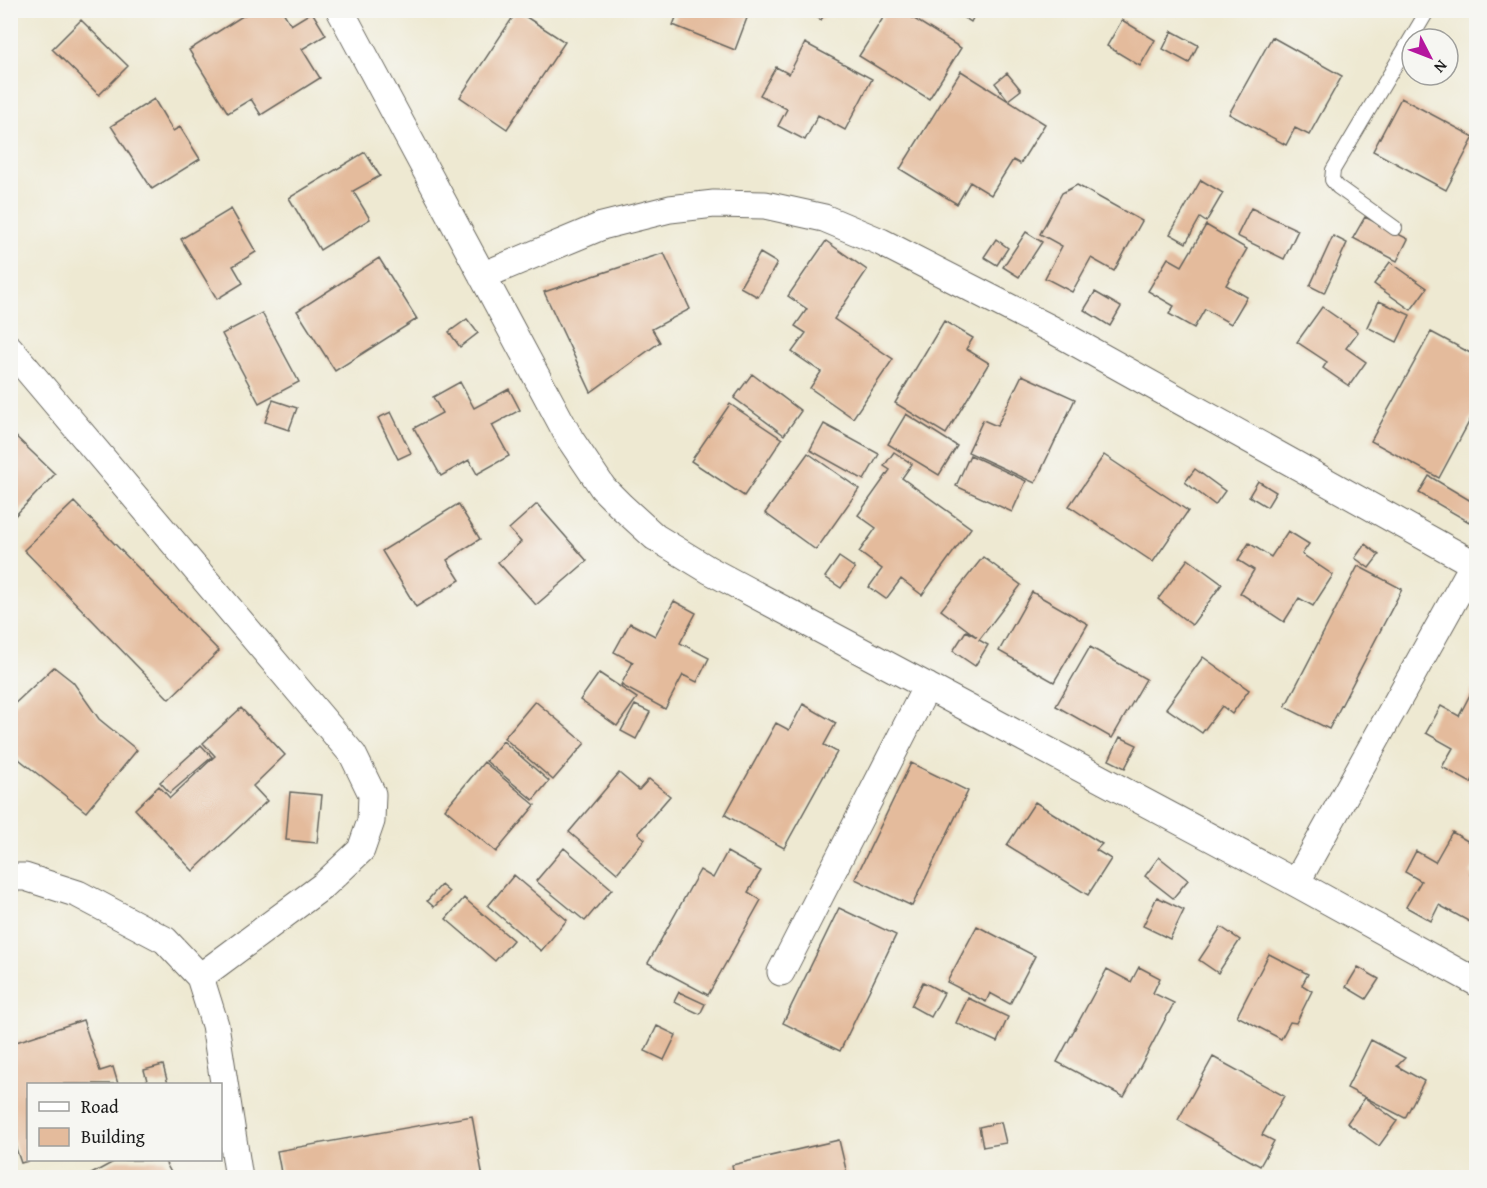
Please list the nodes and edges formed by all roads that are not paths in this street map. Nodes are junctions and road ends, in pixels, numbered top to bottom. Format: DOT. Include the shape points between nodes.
graph roads {
  1 [pos="339,10"];
  2 [pos="1428,10"];
  3 [pos="1395,228"];
  4 [pos="482,276"];
  5 [pos="10,349"];
  6 [pos="1475,562"];
  7 [pos="927,686"];
  8 [pos="10,877"];
  9 [pos="1296,884"];
  10 [pos="781,972"];
  11 [pos="200,977"];
  12 [pos="1476,982"];
  13 [pos="239,1178"];
  1 -- 4 [label="street"];
  2 -- 3 [label="lane" via="1333,170 1332,180 1338,187"];
  4 -- 6 [label="street" via="602,226 670,209 714,204 765,205 824,218 881,242 1055,331"];
  4 -- 7 [label="street" via="570,439 621,507 656,537 709,570"];
  5 -- 11 [label="street" via="353,755 372,794 371,821 361,850 324,885"];
  6 -- 9 [label="street"];
  7 -- 9 [label="street"];
  7 -- 10 [label="street"];
  8 -- 11 [label="street" via="25,877 78,894 165,940"];
  9 -- 12 [label="street"];
  11 -- 13 [label="street" via="215,1025"];
}
